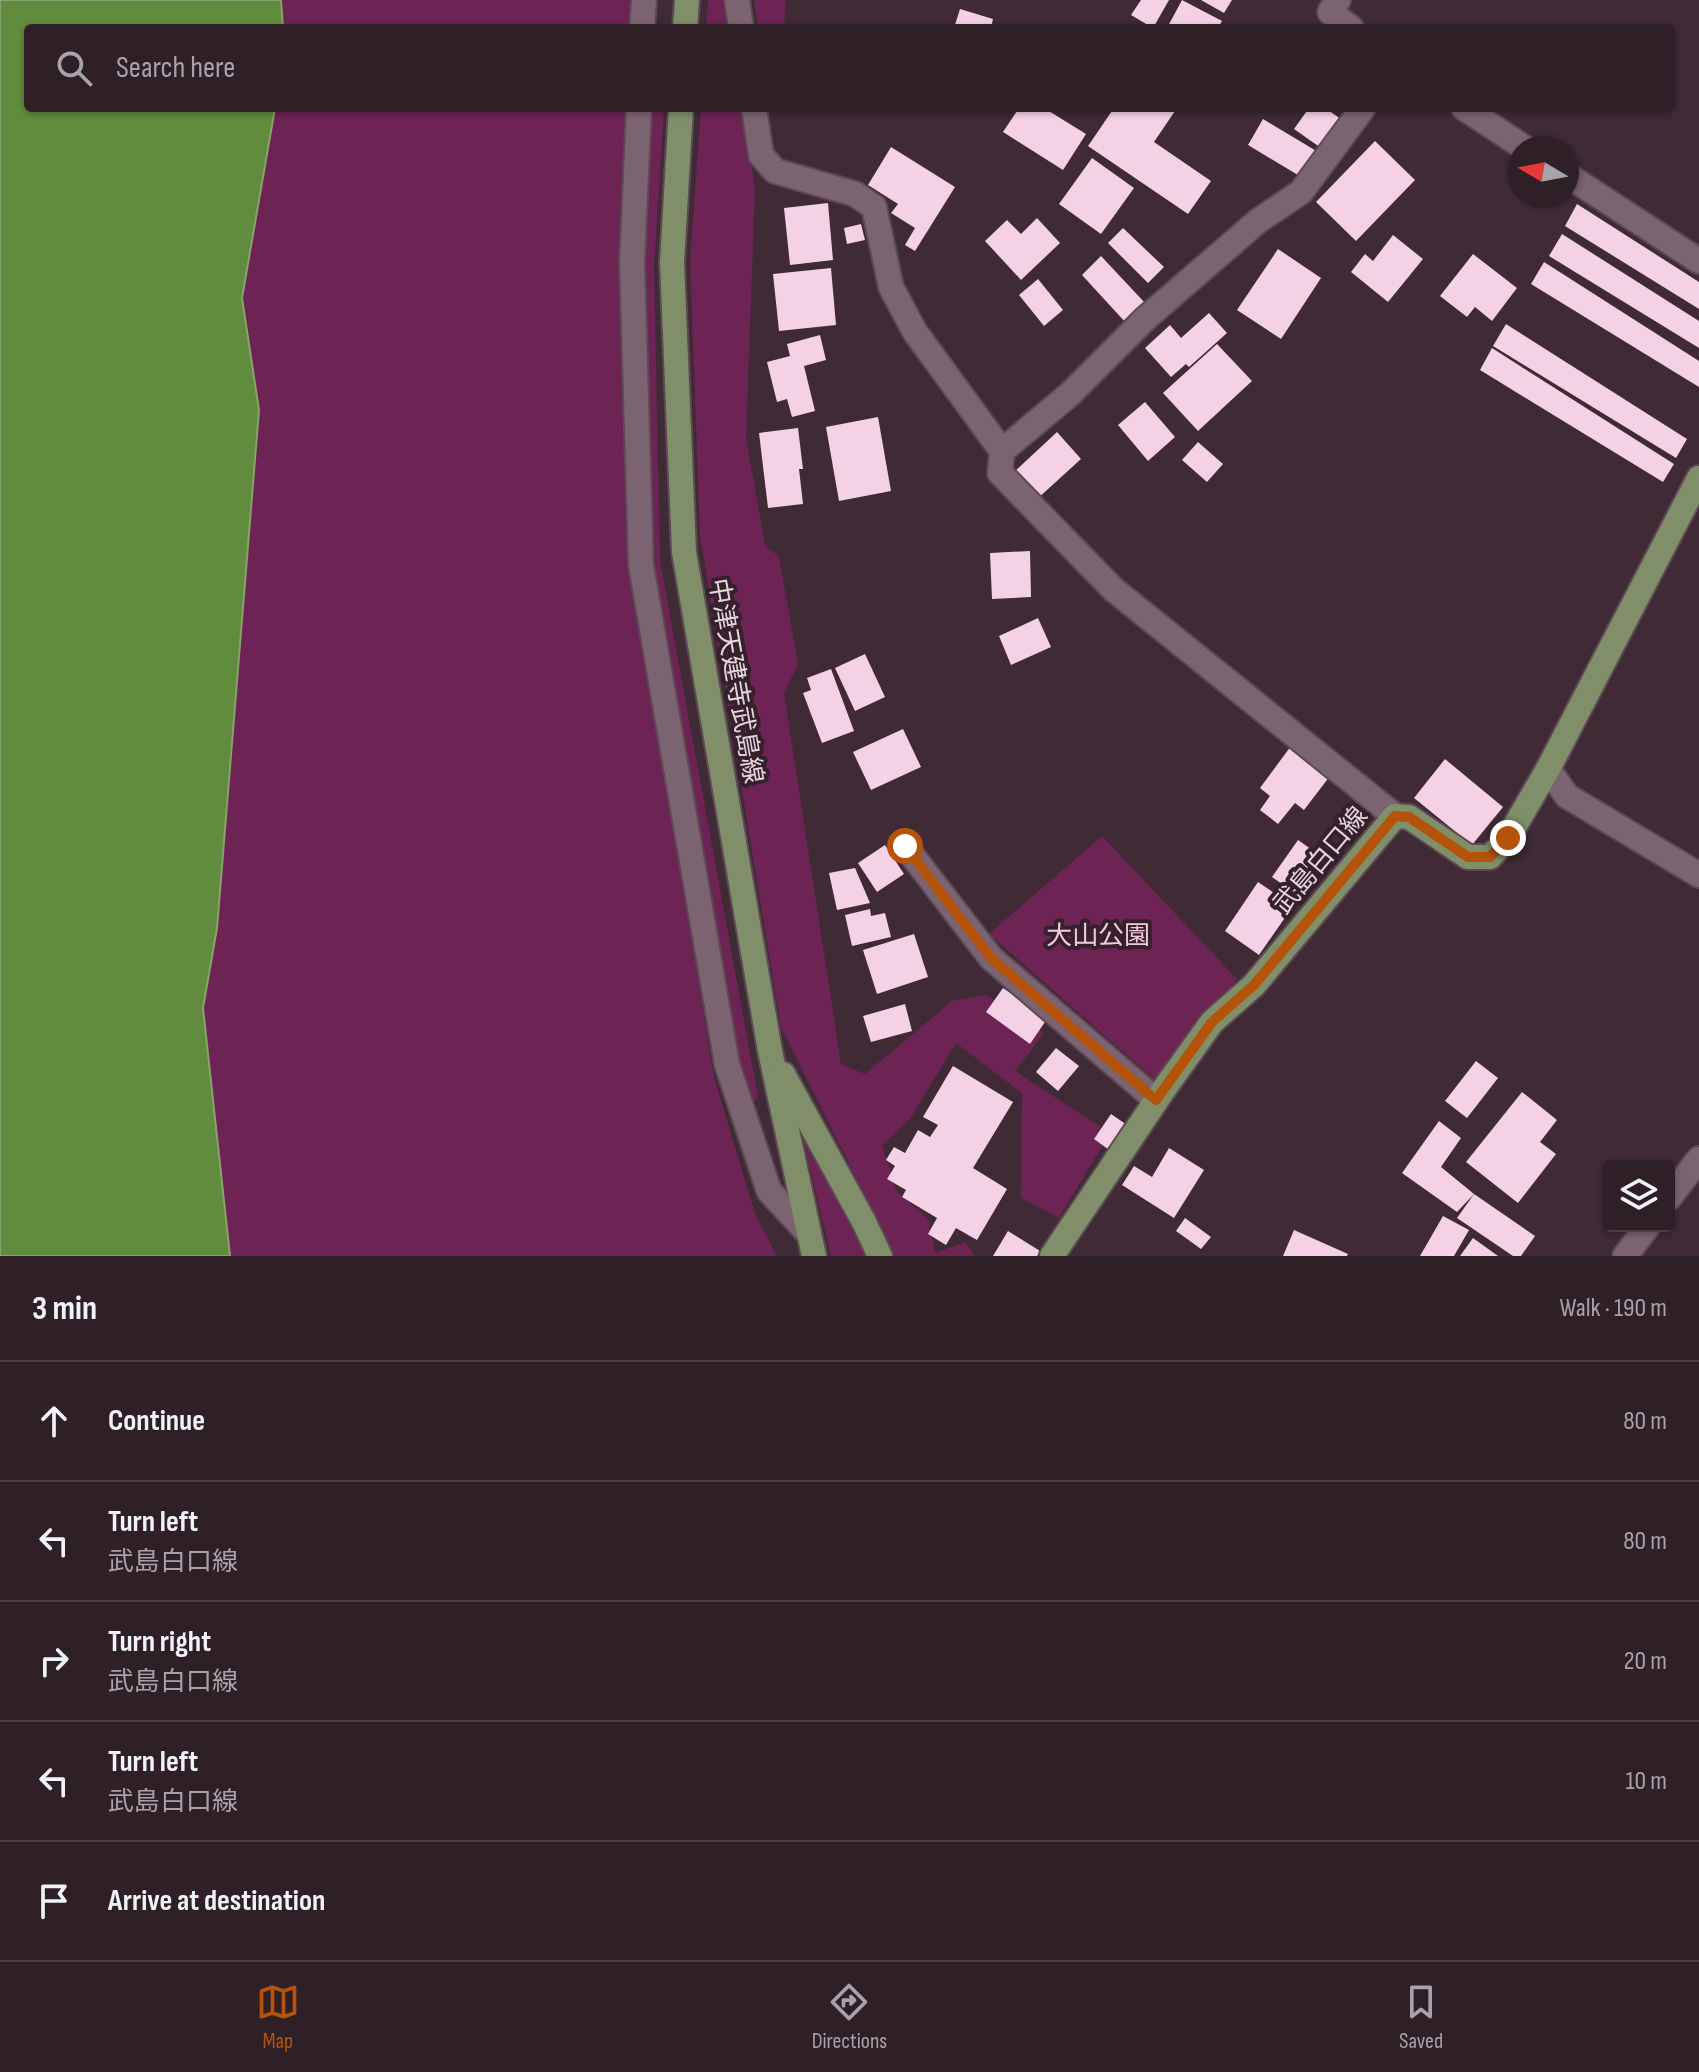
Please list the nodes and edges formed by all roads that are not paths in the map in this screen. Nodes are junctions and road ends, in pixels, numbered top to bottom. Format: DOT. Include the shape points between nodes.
graph roads {
  1 [pos="644,0"];
  2 [pos="687,0"];
  3 [pos="737,0"];
  4 [pos="1338,0"];
  5 [pos="642,24"];
  6 [pos="685,24"];
  7 [pos="740,24"];
  8 [pos="1346,24"];
  9 [pos="639,112"];
  10 [pos="681,112"];
  11 [pos="755,112"];
  12 [pos="1360,112"];
  13 [pos="1470,112"];
  14 [pos="1507,136"];
  15 [pos="1579,183"];
  16 [pos="1699,261"];
  17 [pos="1002,451"];
  18 [pos="1699,478"];
  19 [pos="1548,769"];
  20 [pos="1395,816"];
  21 [pos="905,846"];
  22 [pos="1699,875"];
  23 [pos="770,1051"];
  24 [pos="1156,1100"];
  25 [pos="1699,1159"];
  26 [pos="1675,1190"];
  27 [pos="1643,1232"];
  28 [pos="812,1245"];
  29 [pos="880,1256"];
  30 [pos="1052,1256"];
  31 [pos="1625,1256"];
  1 -- 5 [label="street"];
  2 -- 6 [label="main road"];
  3 -- 7 [label="street"];
  4 -- 8 [label="street" via="1330,12"];
  9 -- 28 [label="street" via="632,262 641,565 727,1064 769,1191"];
  10 -- 23 [label="main road, 中津天建寺武島線" via="672,262 684,552"];
  11 -- 17 [label="street" via="761,155 775,171 855,194 874,207 891,287 915,332"];
  12 -- 17 [label="street" via="1301,192 1258,221 1146,318 1070,394"];
  13 -- 14 [label="street"];
  15 -- 16 [label="street"];
  17 -- 20 [label="street" via="1000,473 1113,589"];
  18 -- 19 [label="main road, 武島白口線"];
  19 -- 20 [label="main road, 武島白口線" via="1508,838 1490,857 1468,857 1409,817"];
  19 -- 22 [label="street" via="1567,796"];
  20 -- 24 [label="main road, 武島白口線" via="1254,985 1212,1022"];
  21 -- 24 [label="street" via="991,958"];
  23 -- 28 [label="main road, 中津天建寺武島線"];
  23 -- 29 [label="main road"];
  24 -- 30 [label="main road, 武島白口線"];
  25 -- 26 [label="street"];
  27 -- 31 [label="street"];
}
